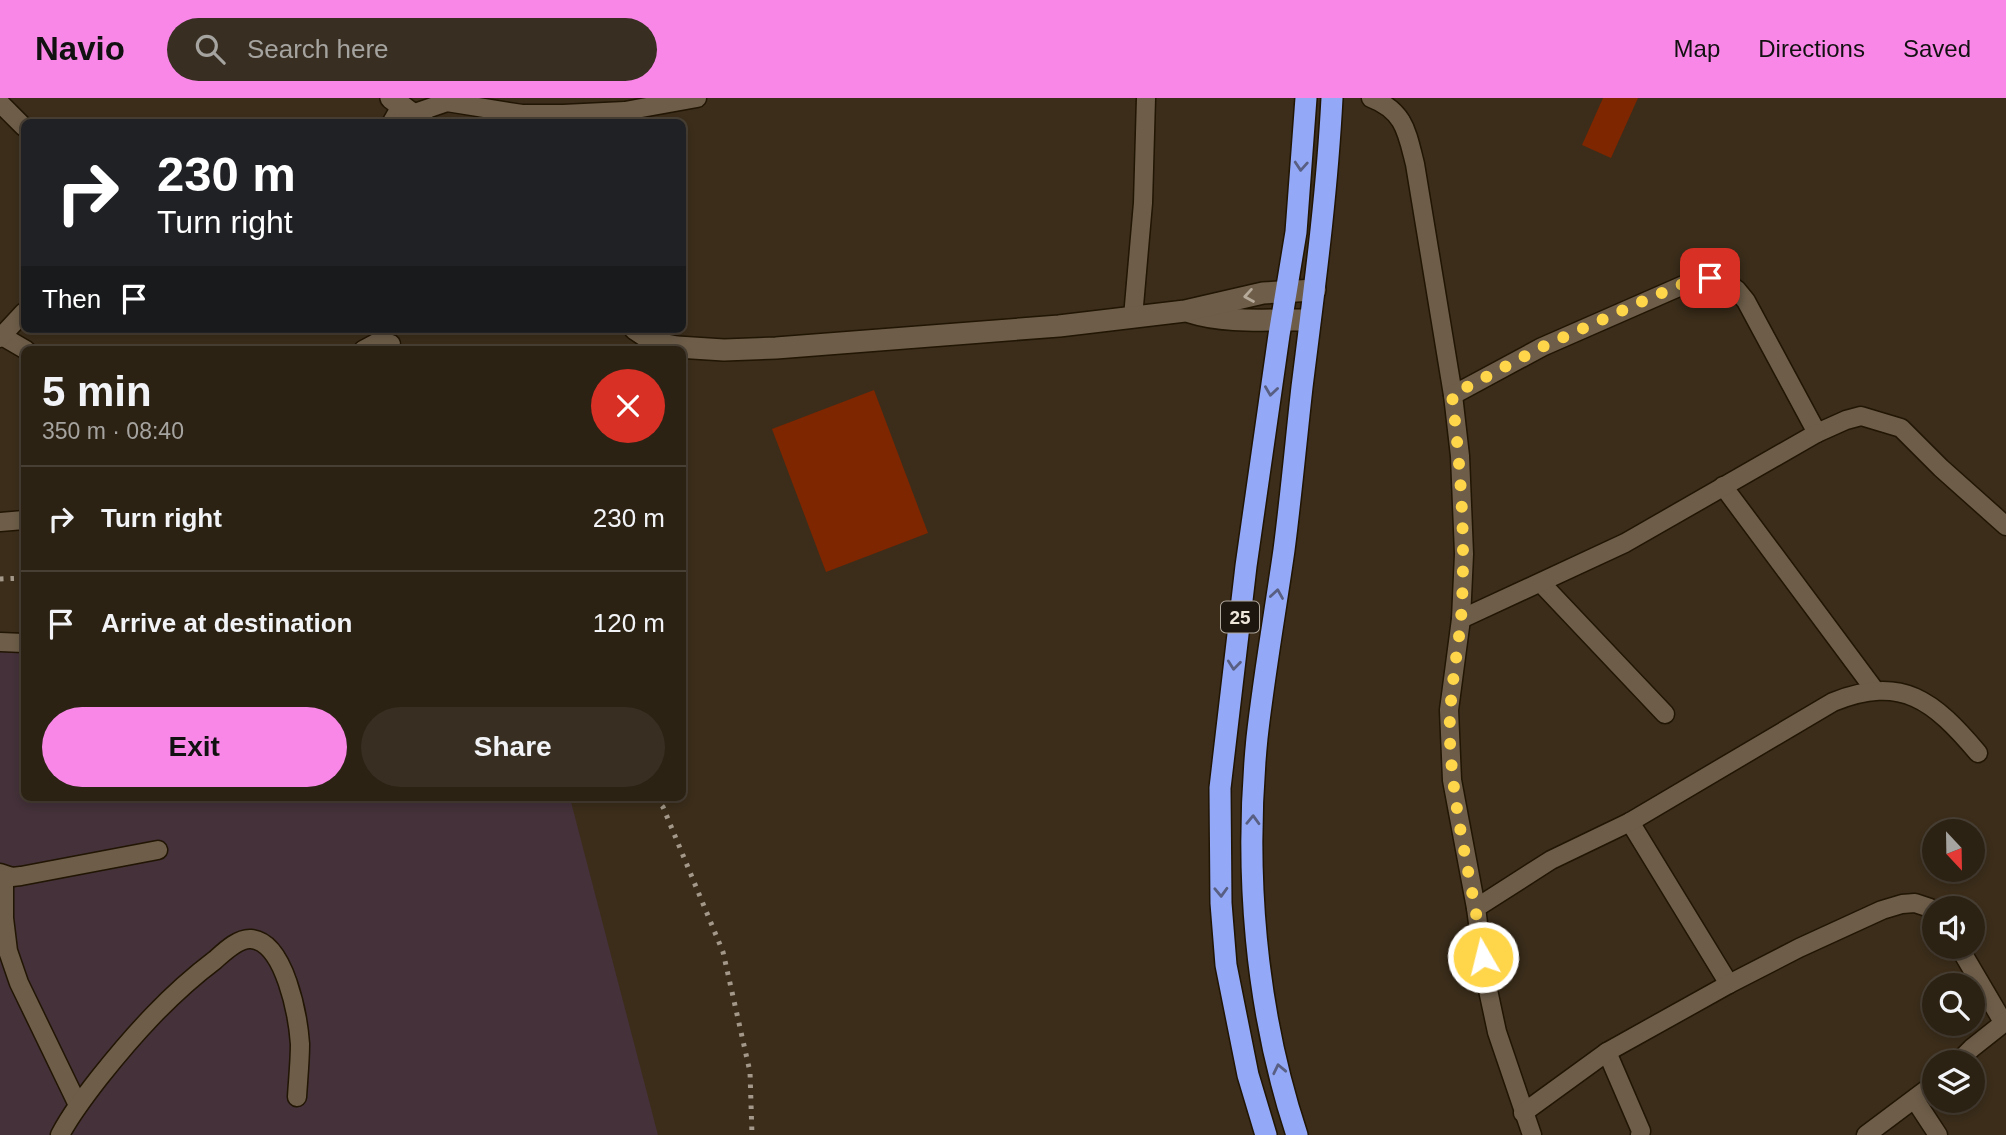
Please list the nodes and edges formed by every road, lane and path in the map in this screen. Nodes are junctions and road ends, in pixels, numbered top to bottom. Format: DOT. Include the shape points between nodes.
graph roads {
  1 [pos="697,98"];
  2 [pos="1146,98"];
  3 [pos="1307,98"];
  4 [pos="1332,98"];
  5 [pos="1371,98"];
  6 [pos="0,103"];
  7 [pos="404,113"];
  8 [pos="21,124"];
  9 [pos="1315,290"];
  10 [pos="1287,292"];
  11 [pos="1185,311"];
  12 [pos="21,315"];
  13 [pos="1133,317"];
  14 [pos="1282,320"];
  15 [pos="1310,320"];
  16 [pos="639,333"];
  17 [pos="1,337"];
  18 [pos="391,344"];
  19 [pos="370,346"];
  20 [pos="653,346"];
  21 [pos="21,347"];
  22 [pos="686,349"];
  23 [pos="1452,395"];
  24 [pos="1817,433"];
  25 [pos="1723,486"];
  26 [pos="21,520"];
  27 [pos="0,522"];
  28 [pos="2006,526"];
  29 [pos="1541,583"];
  30 [pos="1461,619"];
  31 [pos="0,642"];
  32 [pos="21,643"];
  33 [pos="1874,689"];
  34 [pos="1665,714"];
  35 [pos="1978,753"];
  36 [pos="1629,822"];
  37 [pos="158,850"];
  38 [pos="2,874"];
  39 [pos="1922,905"];
  40 [pos="1476,908"];
  41 [pos="1966,959"];
  42 [pos="1729,984"];
  43 [pos="2004,1021"];
  44 [pos="1971,1050"];
  45 [pos="1607,1052"];
  46 [pos="1922,1094"];
  47 [pos="297,1097"];
  48 [pos="1914,1100"];
  49 [pos="78,1105"];
  50 [pos="1523,1112"];
  51 [pos="60,1135"];
  52 [pos="1266,1135"];
  53 [pos="1297,1135"];
  54 [pos="1532,1135"];
  55 [pos="1640,1135"];
  56 [pos="1866,1135"];
  57 [pos="1938,1135"];
  1 -- 7 [label="street" via="625,111 522,114 447,102"];
  2 -- 13 [label="street"];
  3 -- 10 [label="highway, 25, one-way"];
  4 -- 9 [label="highway, 25"];
  5 -- 23 [label="street" via="1398,115 1406,130"];
  6 -- 8 [label="street"];
  9 -- 10 [label="street"];
  9 -- 15 [label="highway, 25"];
  10 -- 11 [label="street, one-way" via="1245,296"];
  10 -- 14 [label="highway, 25"];
  11 -- 13 [label="street"];
  11 -- 14 [label="street"];
  12 -- 17 [label="street"];
  13 -- 22 [label="street" via="787,347"];
  14 -- 15 [label="street"];
  14 -- 52 [label="highway, 25, one-way" via="1220,788 1226,965 1248,1075"];
  53 -- 15 [label="highway, 25, one-way" via="1285,1099 1261,980 1252,875 1257,741"];
  16 -- 20 [label="street"];
  17 -- 21 [label="street"];
  18 -- 19 [label="street"];
  23 -- 24 [label="street" via="1542,347 1652,297 1695,279 1710,278 1724,281 1746,301"];
  23 -- 30 [label="street" via="1464,554"];
  24 -- 25 [label="street"];
  24 -- 28 [label="street" via="1861,416 1901,428"];
  25 -- 29 [label="street" via="1625,543"];
  25 -- 33 [label="street"];
  26 -- 27 [label="street"];
  29 -- 30 [label="street"];
  29 -- 34 [label="street"];
  30 -- 40 [label="street" via="1449,710 1452,780"];
  31 -- 32 [label="street"];
  33 -- 35 [label="street" via="1905,692 1924,702 1959,730"];
  33 -- 36 [label="street" via="1833,702"];
  36 -- 40 [label="street" via="1551,860"];
  36 -- 42 [label="street"];
  37 -- 38 [label="street" via="21,876"];
  38 -- 49 [label="street" via="8,951"];
  39 -- 42 [label="street" via="1902,904 1882,910"];
  40 -- 50 [label="street" via="1497,1032"];
  41 -- 43 [label="street"];
  42 -- 45 [label="street"];
  43 -- 44 [label="street"];
  45 -- 50 [label="street"];
  45 -- 55 [label="street"];
  46 -- 48 [label="street"];
  47 -- 49 [label="street" via="300,1044 284,973 263,942 248,939 184,983 147,1020"];
  48 -- 56 [label="street"];
  48 -- 57 [label="street"];
  49 -- 51 [label="street"];
  50 -- 54 [label="street"];
}
